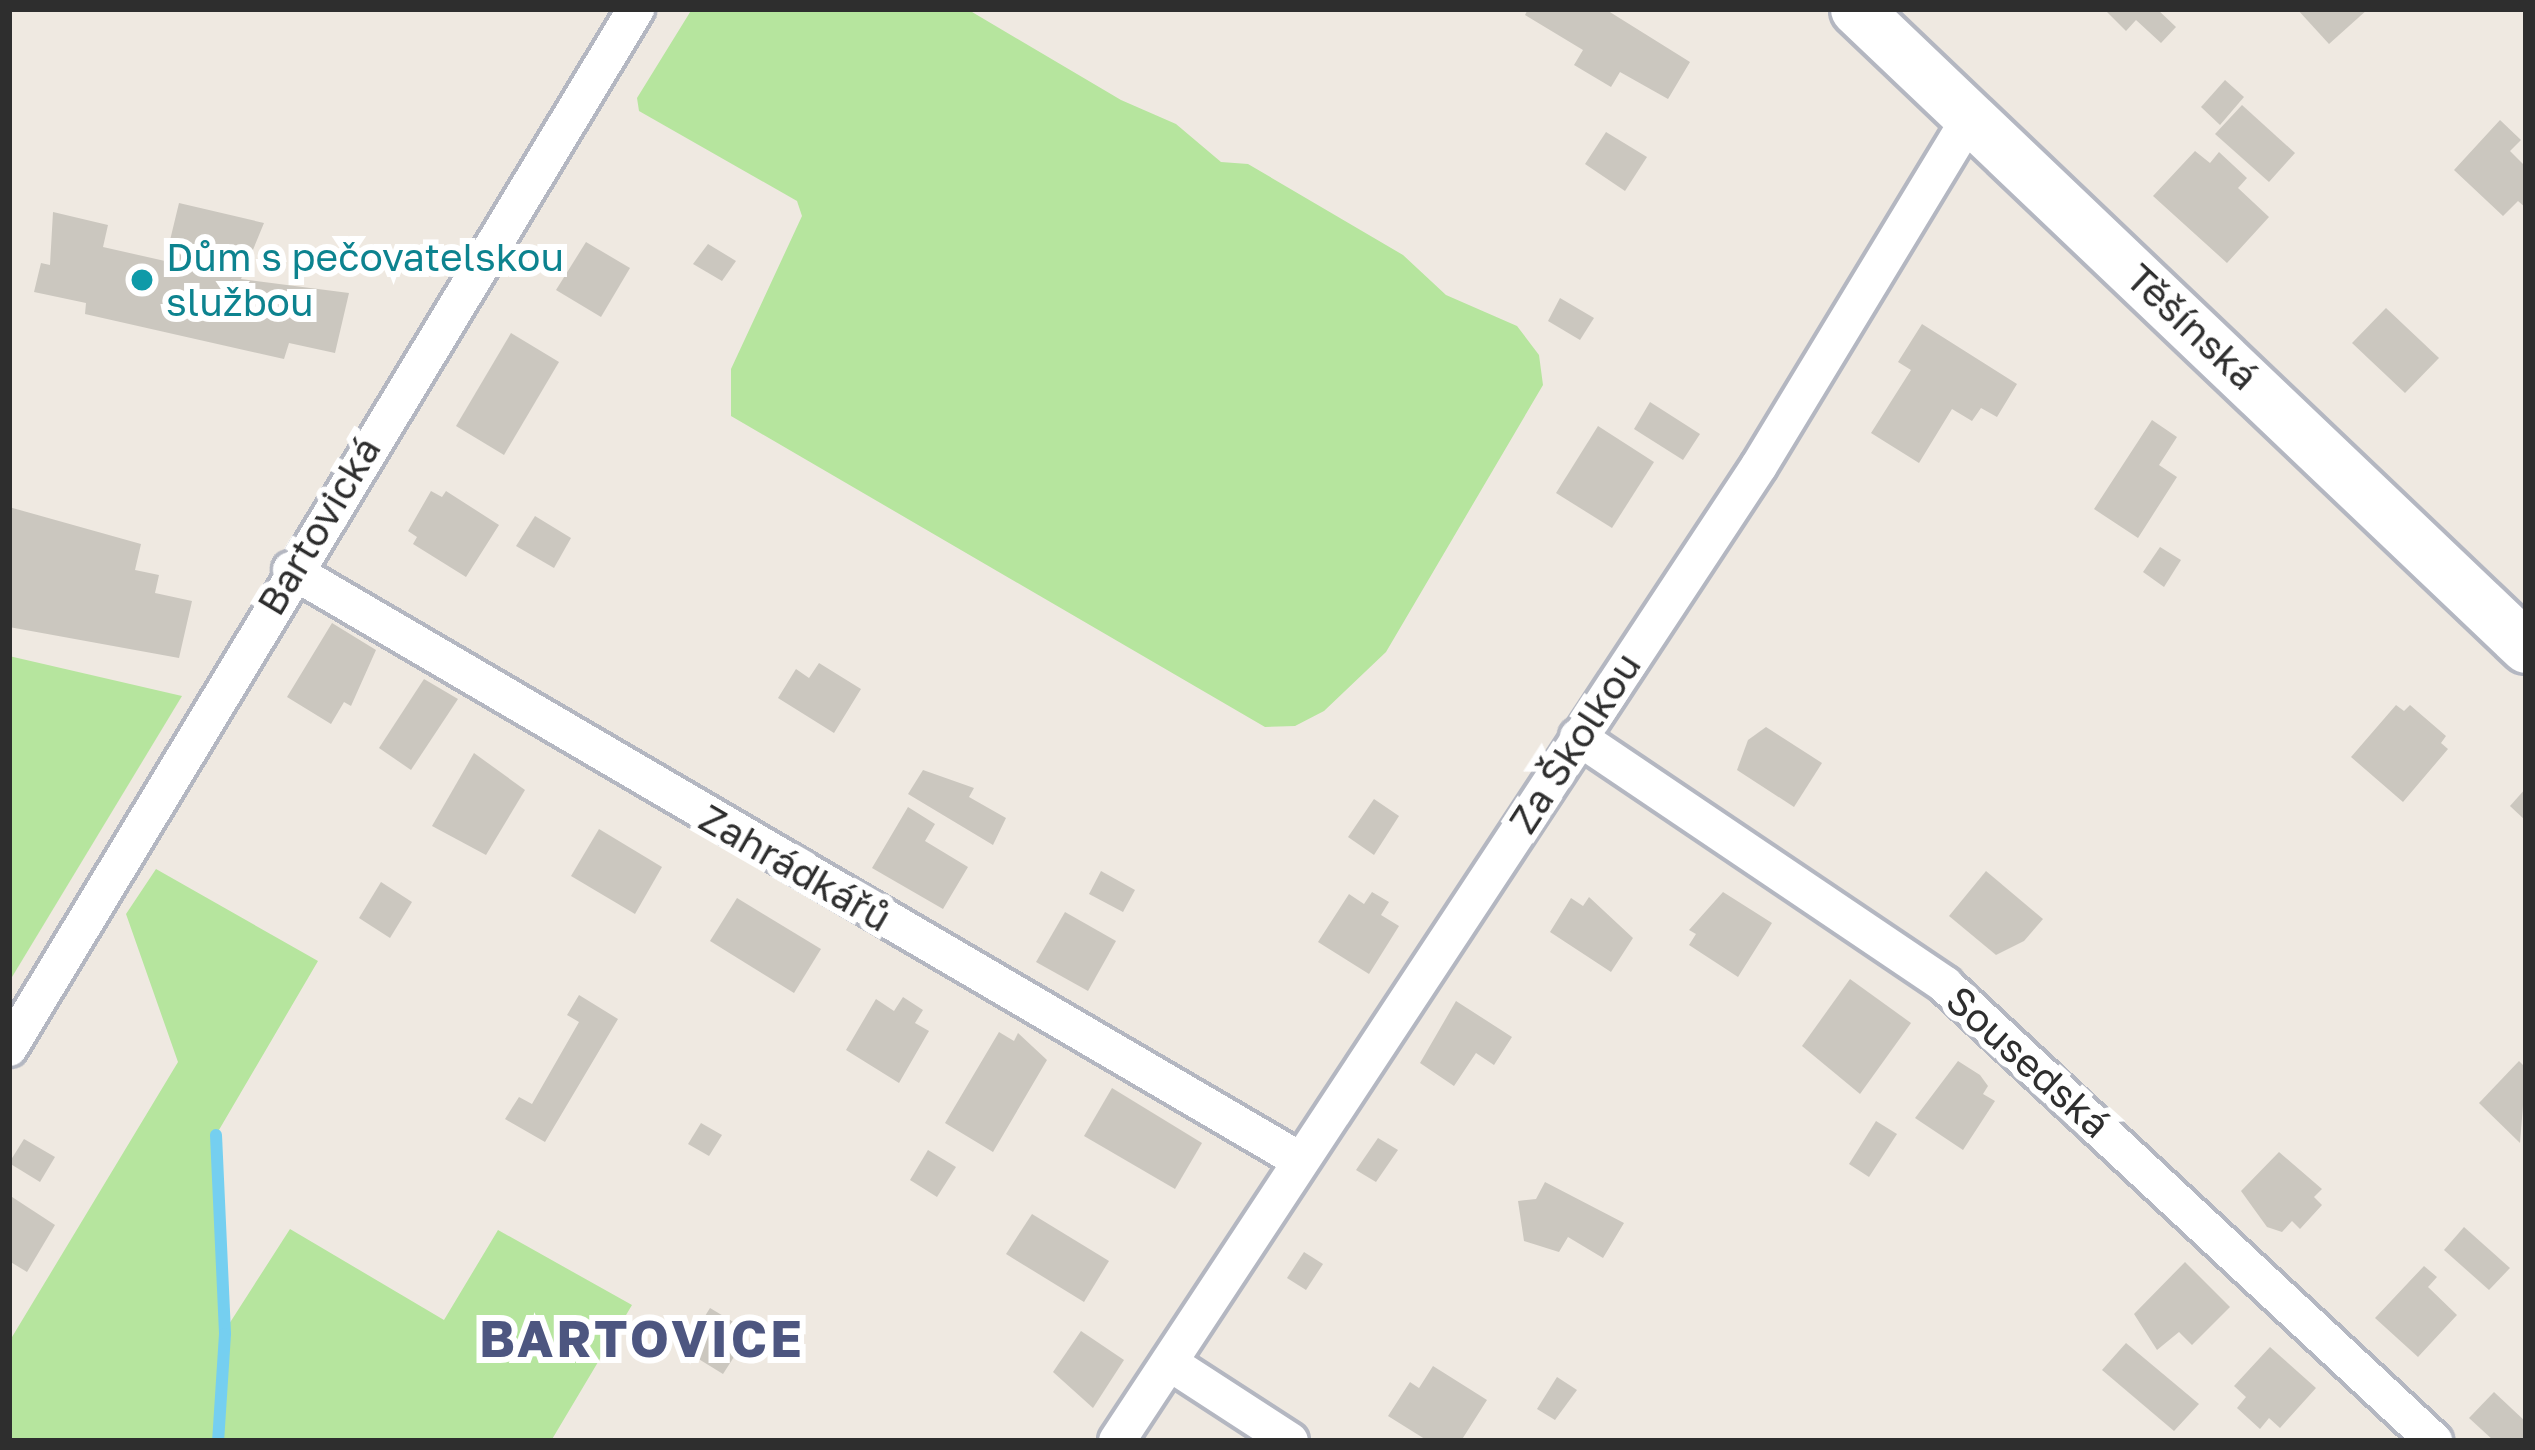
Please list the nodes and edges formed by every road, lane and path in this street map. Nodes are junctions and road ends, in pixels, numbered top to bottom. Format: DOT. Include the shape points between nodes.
graph roads {
  1 [pos="636,9"];
  2 [pos="1863,12"];
  3 [pos="1970,117"];
  4 [pos="291,570"];
  5 [pos="2526,647"];
  6 [pos="1578,737"];
  7 [pos="9,1048"];
  8 [pos="1300,1161"];
  9 [pos="1170,1364"];
  10 [pos="1117,1441"];
  11 [pos="1290,1441"];
  12 [pos="2434,1441"];
  1 -- 4 [label="street, Bartovická"];
  2 -- 3 [label="main road, Těšínská"];
  3 -- 5 [label="main road, Těšínská"];
  3 -- 6 [label="street, Za Školkou" via="1759,466"];
  4 -- 7 [label="street, Bartovická"];
  4 -- 8 [label="street, Zahrádkářů"];
  6 -- 8 [label="street, Za Školkou"];
  6 -- 12 [label="street, Sousedská" via="1945,986"];
  8 -- 9 [label="street, Za Školkou"];
  9 -- 10 [label="street, Za Školkou"];
  9 -- 11 [label="street"];
}
